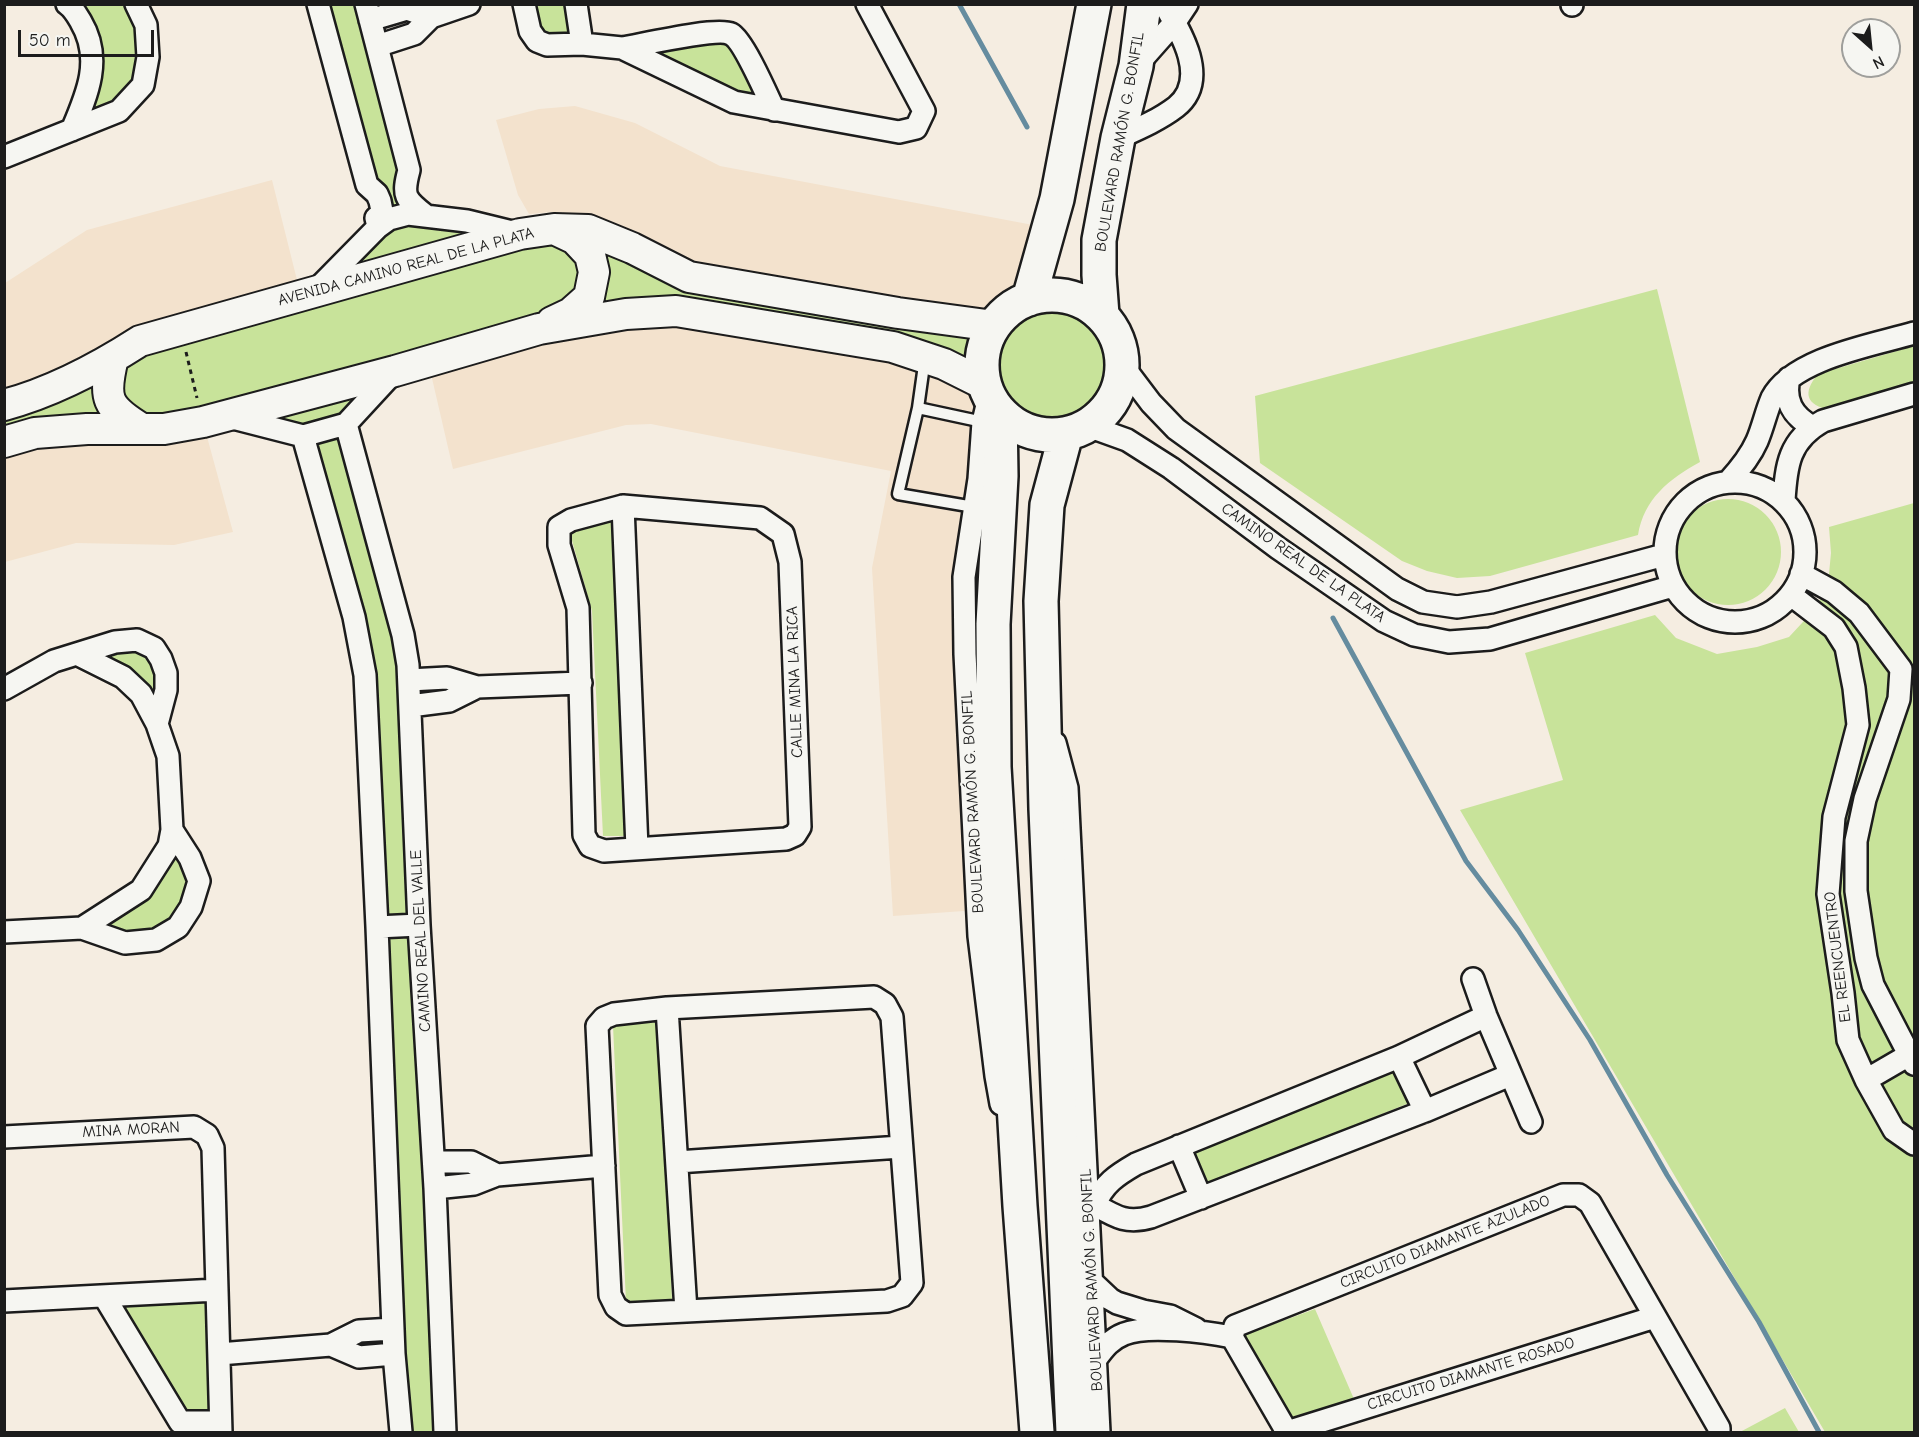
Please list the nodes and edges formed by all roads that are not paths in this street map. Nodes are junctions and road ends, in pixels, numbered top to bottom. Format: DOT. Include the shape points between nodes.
graph roads {
  1 [pos="67,4"];
  2 [pos="136,4"];
  3 [pos="318,4"];
  4 [pos="469,4"];
  5 [pos="524,4"];
  6 [pos="576,4"];
  7 [pos="867,4"];
  8 [pos="1094,4"];
  9 [pos="1144,4"];
  10 [pos="1187,4"];
  11 [pos="368,12"];
  12 [pos="1170,13"];
  13 [pos="431,17"];
  14 [pos="582,44"];
  15 [pos="377,46"];
  16 [pos="622,48"];
  17 [pos="1136,66"];
  18 [pos="774,110"];
  19 [pos="72,130"];
  20 [pos="1118,138"];
  21 [pos="4,157"];
  22 [pos="425,215"];
  23 [pos="378,227"];
  24 [pos="554,229"];
  25 [pos="520,234"];
  26 [pos="314,292"];
  27 [pos="1029,299"];
  28 [pos="1102,315"];
  29 [pos="993,326"];
  30 [pos="538,329"];
  31 [pos="1914,333"];
  32 [pos="113,358"];
  33 [pos="925,358"];
  34 [pos="1123,366"];
  35 [pos="395,371"];
  36 [pos="1790,378"];
  37 [pos="1914,394"];
  38 [pos="989,404"];
  39 [pos="4,405"];
  40 [pos="918,408"];
  41 [pos="215,420"];
  42 [pos="1813,427"];
  43 [pos="347,428"];
  44 [pos="142,429"];
  45 [pos="1077,430"];
  46 [pos="305,441"];
  47 [pos="4,442"];
  48 [pos="1728,482"];
  49 [pos="1784,501"];
  50 [pos="623,506"];
  51 [pos="974,507"];
  52 [pos="1664,555"];
  53 [pos="1801,574"];
  54 [pos="1673,586"];
  55 [pos="1791,595"];
  56 [pos="1876,633"];
  57 [pos="1846,647"];
  58 [pos="77,654"];
  59 [pos="1908,668"];
  60 [pos="409,680"];
  61 [pos="581,683"];
  62 [pos="477,687"];
  63 [pos="4,688"];
  64 [pos="1907,699"];
  65 [pos="1043,700"];
  66 [pos="410,706"];
  67 [pos="157,724"];
  68 [pos="1858,726"];
  69 [pos="1890,731"];
  70 [pos="172,830"];
  71 [pos="637,848"];
  72 [pos="419,925"];
  73 [pos="377,927"];
  74 [pos="82,928"];
  75 [pos="4,932"];
  76 [pos="1473,979"];
  77 [pos="667,1008"];
  78 [pos="1486,1016"];
  79 [pos="1399,1057"];
  80 [pos="1912,1059"];
  81 [pos="1510,1075"];
  82 [pos="1866,1080"];
  83 [pos="1425,1111"];
  84 [pos="1531,1122"];
  85 [pos="4,1137"];
  86 [pos="1914,1144"];
  87 [pos="1179,1146"];
  88 [pos="902,1148"];
  89 [pos="434,1162"];
  90 [pos="677,1162"];
  91 [pos="604,1166"];
  92 [pos="497,1175"];
  93 [pos="435,1188"];
  94 [pos="1202,1198"];
  95 [pos="1020,1206"];
  96 [pos="1092,1206"];
  97 [pos="1092,1282"];
  98 [pos="217,1290"];
  99 [pos="104,1296"];
  100 [pos="4,1301"];
  101 [pos="686,1311"];
  102 [pos="1655,1317"];
  103 [pos="393,1329"];
  104 [pos="1200,1331"];
  105 [pos="1232,1337"];
  106 [pos="331,1345"];
  107 [pos="219,1353"];
  108 [pos="394,1354"];
  109 [pos="1096,1359"];
  110 [pos="220,1427"];
  111 [pos="401,1432"];
  112 [pos="445,1432"];
  113 [pos="1037,1432"];
  114 [pos="1073,1432"];
  115 [pos="1100,1432"];
  116 [pos="1287,1432"];
  117 [pos="1719,1432"];
  1 -- 19 [label="street" via="90,37 92,69 85,100"];
  2 -- 19 [label="street" via="146,25 148,57 143,85 119,111"];
  3 -- 23 [label="street"];
  4 -- 13 [label="street"];
  5 -- 14 [label="street" via="530,31 537,41 547,45"];
  6 -- 14 [label="street"];
  7 -- 18 [label="street" via="924,111 916,128 899,132"];
  8 -- 27 [label="main road" via="1057,199"];
  9 -- 17 [label="main road, BOULEVARD RAMÓN G. BONFIL"];
  10 -- 12 [label="street"];
  11 -- 13 [label="street" via="407,9"];
  11 -- 15 [label="street"];
  12 -- 17 [label="street"];
  12 -- 20 [label="street" via="1190,57 1192,76 1187,93 1160,117"];
  13 -- 15 [label="street" via="414,34"];
  14 -- 16 [label="street"];
  15 -- 22 [label="street" via="417,200"];
  16 -- 18 [label="street" via="734,102"];
  16 -- 18 [label="street" via="712,32 731,34 740,42"];
  17 -- 20 [label="main road, BOULEVARD RAMÓN G. BONFIL"];
  19 -- 21 [label="street"];
  20 -- 28 [label="main road, BOULEVARD RAMÓN G. BONFIL" via="1100,240"];
  22 -- 23 [label="street" via="408,214"];
  22 -- 25 [label="street"];
  23 -- 26 [label="street"];
  24 -- 25 [label="main road, AVENIDA CAMINO REAL DE LA PLATA"];
  24 -- 29 [label="main road, AVENIDA CAMINO REAL DE LA PLATA" via="588,230 689,277"];
  24 -- 30 [label="main road" via="574,239 590,255 594,272 589,297 571,313"];
  25 -- 26 [label="main road, AVENIDA CAMINO REAL DE LA PLATA"];
  26 -- 32 [label="main road, AVENIDA CAMINO REAL DE LA PLATA" via="140,341"];
  27 -- 28 [label="main road" via="1051,295 1073,298"];
  27 -- 29 [label="main road" via="1009,310"];
  28 -- 34 [label="main road" via="1119,344"];
  29 -- 38 [label="main road" via="984,346 981,370"];
  30 -- 33 [label="main road" via="626,314 676,311 893,347"];
  30 -- 35 [label="main road"];
  31 -- 36 [label="street" via="1823,359"];
  32 -- 39 [label="main road, AVENIDA CAMINO REAL DE LA PLATA" via="28,398"];
  32 -- 44 [label="main road" via="107,388 112,405 120,416"];
  33 -- 38 [label="main road" via="944,364"];
  33 -- 40 [label="lane"];
  34 -- 45 [label="main road" via="1118,390 1106,410"];
  34 -- 52 [label="street, CAMINO REAL DE LA PLATA" via="1176,429 1397,589 1423,602 1457,607 1491,602"];
  35 -- 41 [label="main road"];
  35 -- 43 [label="street"];
  36 -- 42 [label="street" via="1787,390 1791,407"];
  36 -- 48 [label="street" via="1773,398 1744,465"];
  37 -- 42 [label="street"];
  38 -- 40 [label="lane"];
  38 -- 45 [label="main road" via="1019,428 1042,435"];
  38 -- 51 [label="street, BOULEVARD RAMÓN G. BONFIL"];
  38 -- 95 [label="main road, BOULEVARD RAMÓN G. BONFIL" via="1001,476 993,624 994,767"];
  40 -- 51 [label="lane" via="898,494"];
  41 -- 44 [label="main road"];
  41 -- 46 [label="street"];
  42 -- 49 [label="street" via="1791,453"];
  43 -- 46 [label="street"];
  43 -- 60 [label="street, CAMINO REAL DEL VALLE" via="403,635"];
  44 -- 47 [label="main road" via="35,433"];
  45 -- 54 [label="street, CAMINO REAL DE LA PLATA" via="1127,440 1374,615 1414,635 1449,642 1490,639"];
  45 -- 65 [label="main road, BOULEVARD RAMÓN G. BONFIL" via="1047,505 1041,601"];
  46 -- 73 [label="street" via="354,617 365,675"];
  48 -- 49 [label="street" via="1758,485"];
  48 -- 52 [label="street" via="1707,487 1689,498 1675,514"];
  49 -- 53 [label="street" via="1800,524 1806,551"];
  50 -- 61 [label="street, CALLE MINA LA RICA" via="559,527 559,545 578,609"];
  50 -- 71 [label="street"];
  50 -- 71 [label="street, CALLE MINA LA RICA" via="760,518 783,534 790,562 800,826 795,835 786,839"];
  51 -- 95 [label="street, BOULEVARD RAMÓN G. BONFIL" via="964,577 965,654 980,936 996,1076"];
  52 -- 54 [label="street"];
  53 -- 55 [label="street"];
  53 -- 56 [label="street, EL REENCUENTRO" via="1834,592"];
  54 -- 55 [label="street" via="1686,603 1704,616 1725,622 1768,615"];
  55 -- 57 [label="street, EL REENCUENTRO" via="1834,628"];
  56 -- 57 [label="street"];
  56 -- 59 [label="street, EL REENCUENTRO"];
  57 -- 68 [label="street, EL REENCUENTRO"];
  58 -- 63 [label="street"];
  58 -- 67 [label="street" via="123,677 141,694"];
  58 -- 67 [label="street" via="115,642 137,640 154,648 166,673"];
  59 -- 64 [label="street, EL REENCUENTRO"];
  60 -- 62 [label="street" via="447,678"];
  60 -- 66 [label="street, CAMINO REAL DEL VALLE"];
  61 -- 62 [label="street"];
  61 -- 71 [label="street, CALLE MINA LA RICA" via="584,835 590,846 604,851"];
  62 -- 66 [label="street" via="449,701"];
  64 -- 69 [label="street, EL REENCUENTRO"];
  65 -- 96 [label="street, BOULEVARD RAMÓN G. BONFIL" via="1067,788"];
  65 -- 114 [label="main road, BOULEVARD RAMÓN G. BONFIL"];
  66 -- 72 [label="street, CAMINO REAL DEL VALLE"];
  67 -- 70 [label="street" via="168,756"];
  68 -- 69 [label="street"];
  68 -- 82 [label="street, EL REENCUENTRO" via="1834,817 1828,894 1848,1040"];
  69 -- 80 [label="street, EL REENCUENTRO" via="1865,799 1856,841 1856,891 1873,984"];
  70 -- 74 [label="street" via="169,846 141,890"];
  70 -- 74 [label="street" via="199,881 191,907 178,927 156,940 125,943"];
  72 -- 73 [label="street"];
  72 -- 89 [label="street, CAMINO REAL DEL VALLE"];
  73 -- 103 [label="street"];
  74 -- 75 [label="street"];
  76 -- 78 [label="street"];
  77 -- 88 [label="street" via="874,997 885,1004 892,1017"];
  77 -- 90 [label="street"];
  77 -- 91 [label="street" via="614,1014 603,1018 597,1026"];
  78 -- 79 [label="street"];
  78 -- 81 [label="street"];
  79 -- 83 [label="street"];
  79 -- 87 [label="street"];
  80 -- 82 [label="street, EL REENCUENTRO"];
  81 -- 83 [label="street"];
  81 -- 84 [label="street"];
  82 -- 86 [label="street, EL REENCUENTRO" via="1894,1130"];
  83 -- 94 [label="street"];
  85 -- 98 [label="street, MINA MORAN" via="194,1127 207,1135 213,1148"];
  87 -- 94 [label="street"];
  87 -- 96 [label="street" via="1121,1172"];
  88 -- 90 [label="street"];
  88 -- 101 [label="street" via="912,1283 902,1296 887,1301"];
  89 -- 92 [label="street" via="471,1162"];
  89 -- 93 [label="street, CAMINO REAL DEL VALLE"];
  90 -- 101 [label="street"];
  91 -- 92 [label="street"];
  91 -- 101 [label="street" via="610,1295 616,1307 626,1314"];
  92 -- 93 [label="street" via="474,1185"];
  93 -- 112 [label="street, CAMINO REAL DEL VALLE"];
  94 -- 96 [label="street" via="1140,1220 1117,1218"];
  95 -- 113 [label="main road, BOULEVARD RAMÓN G. BONFIL"];
  96 -- 97 [label="street, BOULEVARD RAMÓN G. BONFIL"];
  97 -- 104 [label="street" via="1117,1303 1170,1316"];
  97 -- 109 [label="street, BOULEVARD RAMÓN G. BONFIL"];
  98 -- 99 [label="street"];
  98 -- 107 [label="street, MINA MORAN"];
  99 -- 100 [label="street"];
  99 -- 110 [label="street, MINA MORAN" via="180,1422"];
  102 -- 105 [label="street, CIRCUITO DIAMANTE AZULADO" via="1590,1203 1579,1195 1563,1195 1242,1322 1235,1326"];
  102 -- 116 [label="street, CIRCUITO DIAMANTE ROSADO"];
  102 -- 117 [label="street, CIRCUITO DIAMANTE AZULADO"];
  103 -- 106 [label="street" via="359,1331"];
  103 -- 108 [label="street"];
  104 -- 105 [label="street"];
  104 -- 109 [label="street" via="1133,1331 1111,1341"];
  105 -- 116 [label="street"];
  106 -- 107 [label="street"];
  106 -- 108 [label="street" via="359,1358"];
  107 -- 110 [label="street, MINA MORAN"];
  108 -- 111 [label="street"];
  109 -- 115 [label="street, BOULEVARD RAMÓN G. BONFIL"];
}
